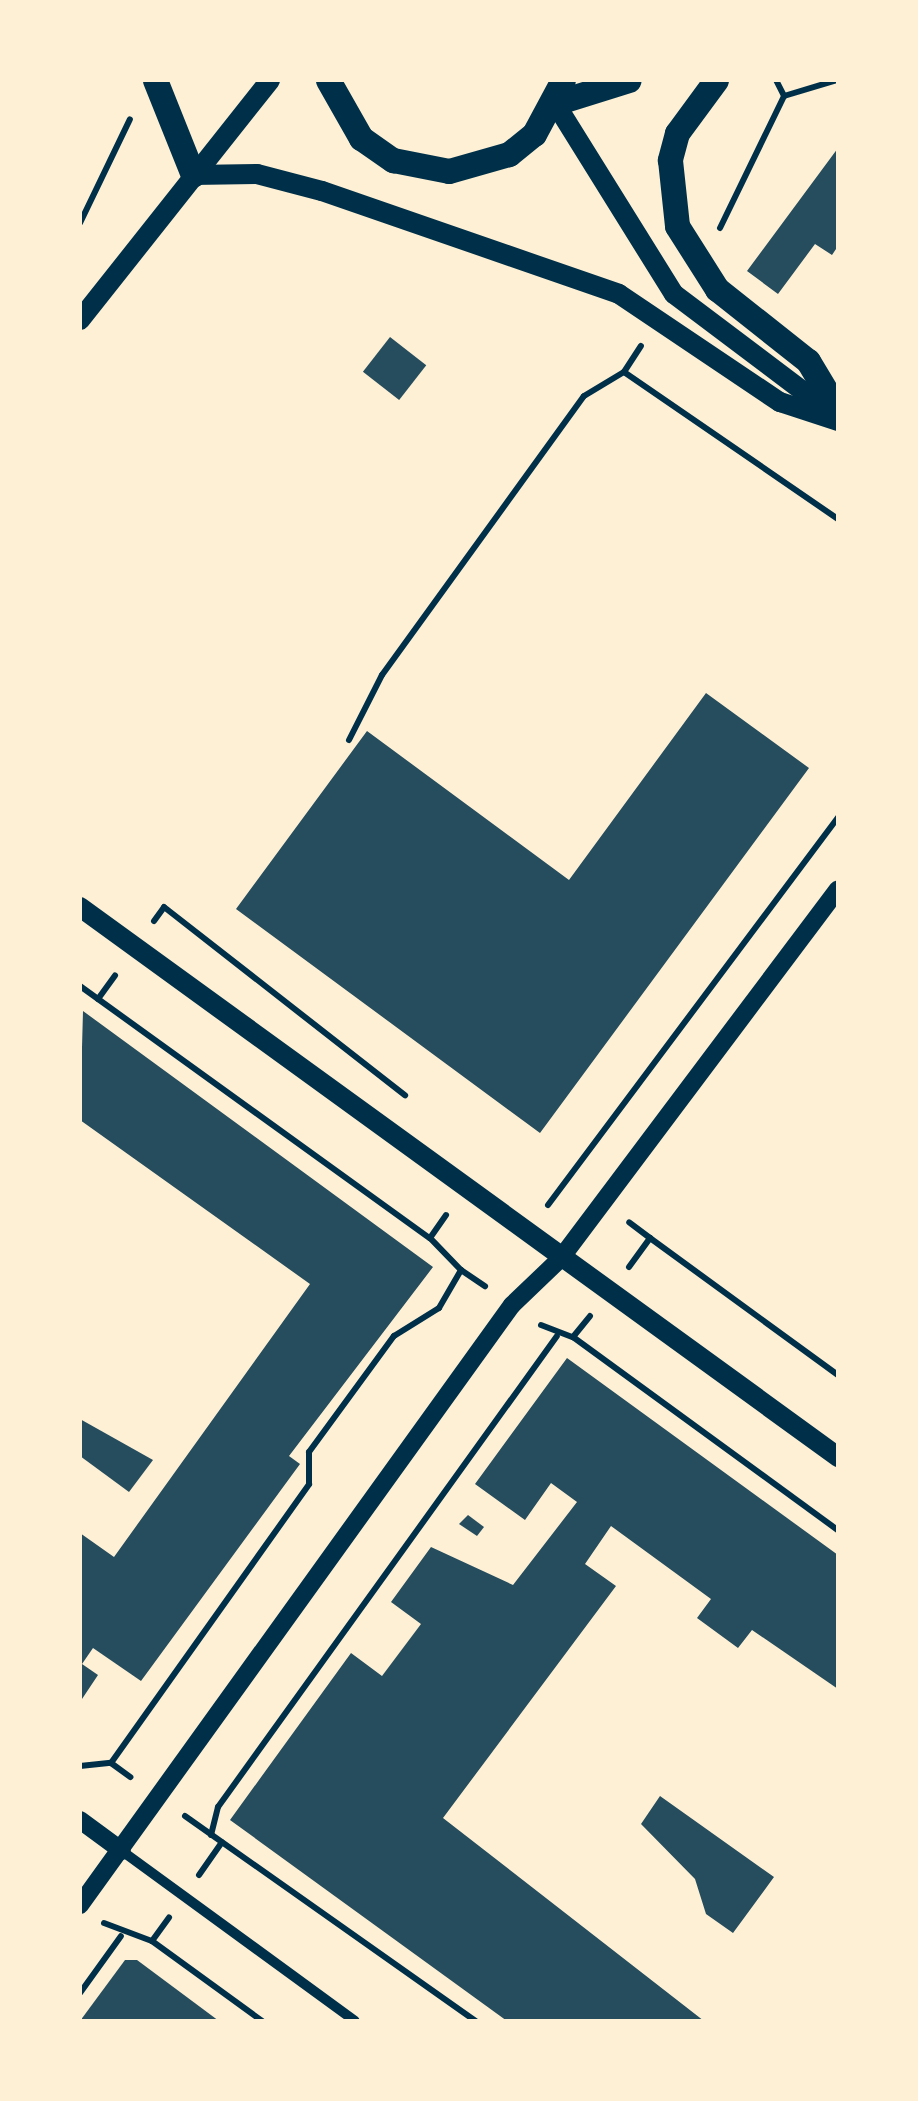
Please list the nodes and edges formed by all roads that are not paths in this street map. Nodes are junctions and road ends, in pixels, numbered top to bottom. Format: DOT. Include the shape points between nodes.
graph roads {
  1 [pos="155,80"];
  2 [pos="270,80"];
  3 [pos="328,80"];
  4 [pos="629,80"];
  5 [pos="716,80"];
  6 [pos="559,91"];
  7 [pos="193,174"];
  8 [pos="80,320"];
  9 [pos="838,416"];
  10 [pos="838,890"];
  11 [pos="80,908"];
  12 [pos="561,1258"];
  13 [pos="838,1457"];
  14 [pos="80,1820"];
  15 [pos="122,1850"];
  16 [pos="80,1905"];
  17 [pos="355,2021"];
  1 -- 7 [label="main road"];
  2 -- 7 [label="main road"];
  3 -- 6 [label="main road" via="362,138 419,169 478,167 509,154"];
  4 -- 6 [label="main road"];
  5 -- 9 [label="main road" via="677,132 670,160 677,226 697,262 808,361"];
  6 -- 9 [label="main road" via="674,294"];
  7 -- 8 [label="main road"];
  7 -- 9 [label="main road" via="257,174 322,191 660,316 780,402"];
  10 -- 12 [label="street"];
  11 -- 12 [label="main road"];
  12 -- 13 [label="main road"];
  12 -- 15 [label="street" via="512,1305"];
  14 -- 15 [label="street"];
  15 -- 16 [label="street"];
  15 -- 17 [label="street"];
}
